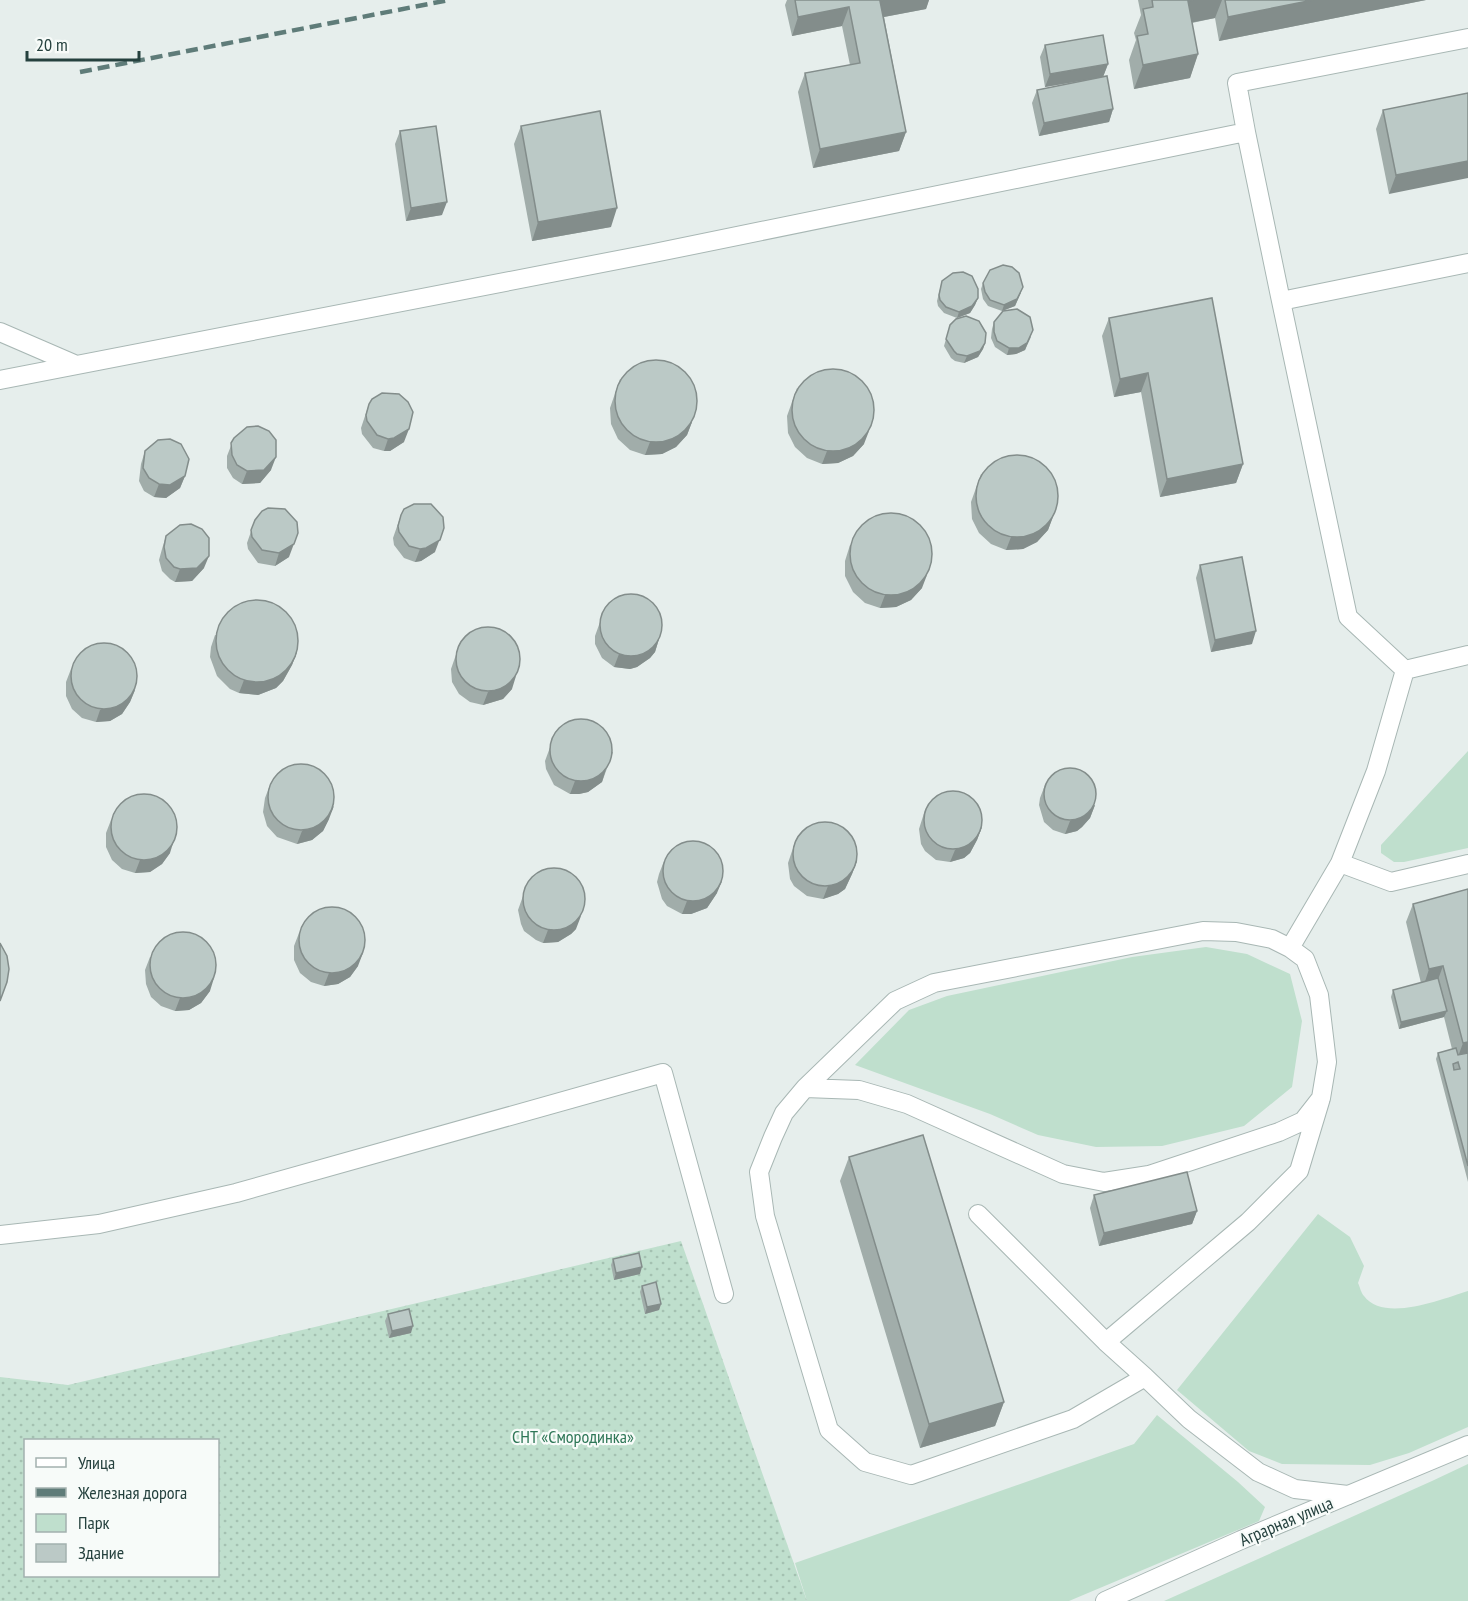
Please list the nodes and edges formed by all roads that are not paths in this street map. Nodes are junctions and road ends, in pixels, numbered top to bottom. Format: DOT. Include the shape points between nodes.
graph roads {
  1 [pos="1468,38"];
  2 [pos="1246,132"];
  3 [pos="1468,263"];
  4 [pos="1281,301"];
  5 [pos="0,332"];
  6 [pos="74,364"];
  7 [pos="0,380"];
  8 [pos="1468,655"];
  9 [pos="1405,670"];
  10 [pos="1340,863"];
  11 [pos="1468,864"];
  12 [pos="1290,948"];
  13 [pos="805,1088"];
  14 [pos="1321,1098"];
  15 [pos="978,1214"];
  16 [pos="0,1235"];
  17 [pos="724,1294"];
  18 [pos="1106,1342"];
  19 [pos="1145,1377"];
  20 [pos="1468,1445"];
  21 [pos="1348,1495"];
  22 [pos="1105,1601"];
  1 -- 2 [label="street" via="1237,83"];
  2 -- 4 [label="street"];
  2 -- 6 [label="street" via="654,253"];
  3 -- 4 [label="street"];
  4 -- 9 [label="street" via="1348,617"];
  5 -- 6 [label="street"];
  6 -- 7 [label="street"];
  8 -- 9 [label="street"];
  9 -- 10 [label="street" via="1376,771"];
  10 -- 11 [label="street" via="1391,882"];
  10 -- 12 [label="street"];
  12 -- 13 [label="street" via="1272,939 1203,931 934,983 895,1002"];
  12 -- 14 [label="street" via="1305,959 1319,995 1327,1062"];
  13 -- 14 [label="street" via="859,1090 897,1101 1063,1174 1104,1182 1149,1174 1280,1132 1303,1121"];
  13 -- 19 [label="street" via="784,1113 759,1172 765,1216 830,1430 866,1462 911,1475 1073,1419"];
  14 -- 18 [label="street" via="1299,1171 1248,1222"];
  15 -- 18 [label="street"];
  16 -- 17 [label="street" via="99,1224 236,1193 663,1073"];
  18 -- 19 [label="street"];
  19 -- 21 [label="street" via="1189,1419 1258,1472 1295,1489"];
  20 -- 21 [label="street, Аграрная улица"];
  21 -- 22 [label="street, Аграрная улица"];
}
